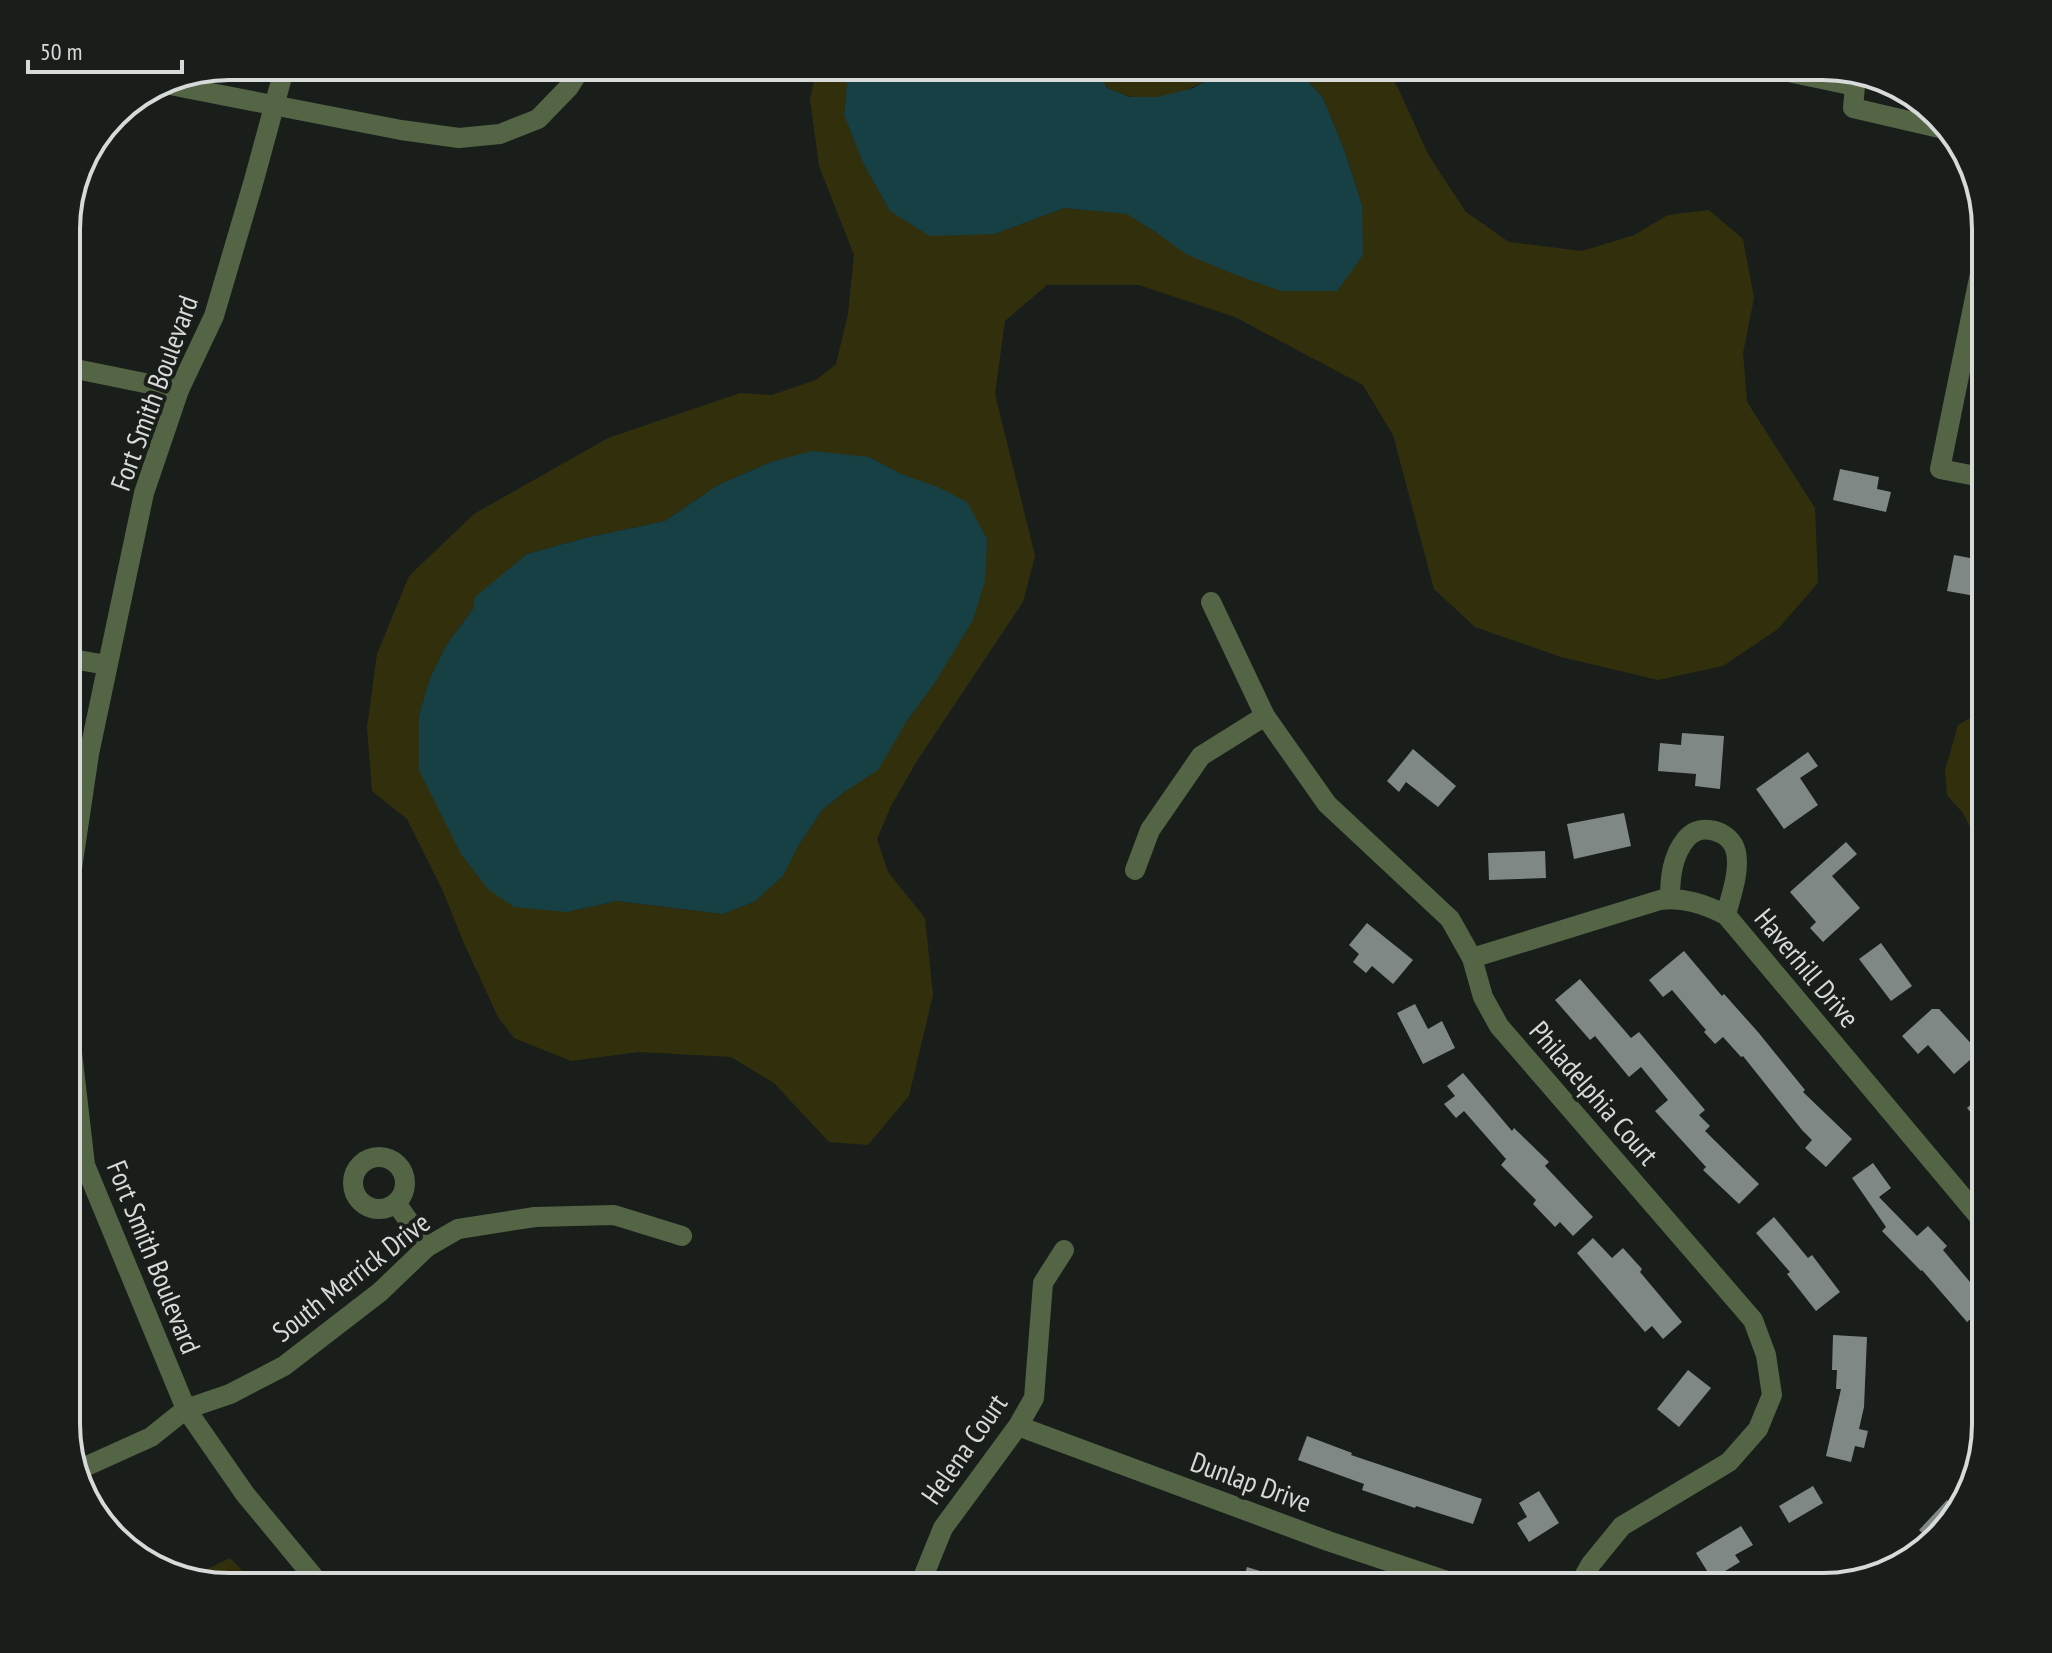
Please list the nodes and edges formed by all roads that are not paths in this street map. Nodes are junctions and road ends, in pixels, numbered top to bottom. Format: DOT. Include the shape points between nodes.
graph roads {
  1 [pos="281,80"];
  2 [pos="573,80"];
  3 [pos="1828,80"];
  4 [pos="183,87"];
  5 [pos="275,104"];
  6 [pos="1930,126"];
  7 [pos="1972,312"];
  8 [pos="80,370"];
  9 [pos="179,390"];
  10 [pos="1972,475"];
  11 [pos="1211,602"];
  12 [pos="80,660"];
  13 [pos="107,665"];
  14 [pos="1265,716"];
  15 [pos="80,815"];
  16 [pos="1135,870"];
  17 [pos="1670,899"];
  18 [pos="1726,915"];
  19 [pos="1472,958"];
  20 [pos="80,1176"];
  21 [pos="396,1203"];
  22 [pos="1972,1208"];
  23 [pos="682,1236"];
  24 [pos="427,1247"];
  25 [pos="1064,1250"];
  26 [pos="186,1409"];
  27 [pos="1018,1426"];
  28 [pos="86,1466"];
  29 [pos="310,1573"];
  30 [pos="925,1573"];
  31 [pos="1423,1573"];
  32 [pos="1586,1573"];
  1 -- 5 [label="street, Fort Smith Boulevard"];
  2 -- 5 [label="street" via="538,119 500,134 459,138"];
  3 -- 6 [label="street" via="1855,86 1853,108"];
  4 -- 5 [label="street"];
  5 -- 9 [label="street, Fort Smith Boulevard" via="214,316"];
  7 -- 10 [label="street" via="1940,469"];
  8 -- 9 [label="street"];
  9 -- 13 [label="street, Fort Smith Boulevard" via="144,493"];
  11 -- 14 [label="street, Philadelphia Court"];
  12 -- 13 [label="street"];
  13 -- 15 [label="street, Fort Smith Boulevard"];
  14 -- 16 [label="street" via="1201,756 1150,830"];
  14 -- 19 [label="street, Philadelphia Court" via="1327,804 1450,919"];
  17 -- 18 [label="street, Haverhill Drive" via="1706,905"];
  17 -- 18 [label="street" via="1673,864 1688,836 1721,832 1731,839 1737,863"];
  17 -- 19 [label="street, Haverhill Drive"];
  18 -- 22 [label="street, Haverhill Drive"];
  19 -- 32 [label="street, Philadelphia Court" via="1483,997 1499,1026 1753,1320 1766,1355 1772,1395 1758,1429 1729,1462 1622,1526"];
  20 -- 26 [label="street, Fort Smith Boulevard"];
  21 -- 24 [label="street"];
  23 -- 24 [label="street, South Merrick Drive" via="614,1215 535,1217 458,1229"];
  24 -- 26 [label="street, South Merrick Drive" via="380,1292 284,1366"];
  25 -- 27 [label="street, Helena Court" via="1043,1283 1034,1398"];
  26 -- 28 [label="street, South Merrick Drive" via="151,1437"];
  26 -- 29 [label="street, Fort Smith Boulevard" via="245,1494"];
  27 -- 30 [label="street, Helena Court" via="943,1528"];
  27 -- 31 [label="street, Dunlap Drive"];
}
